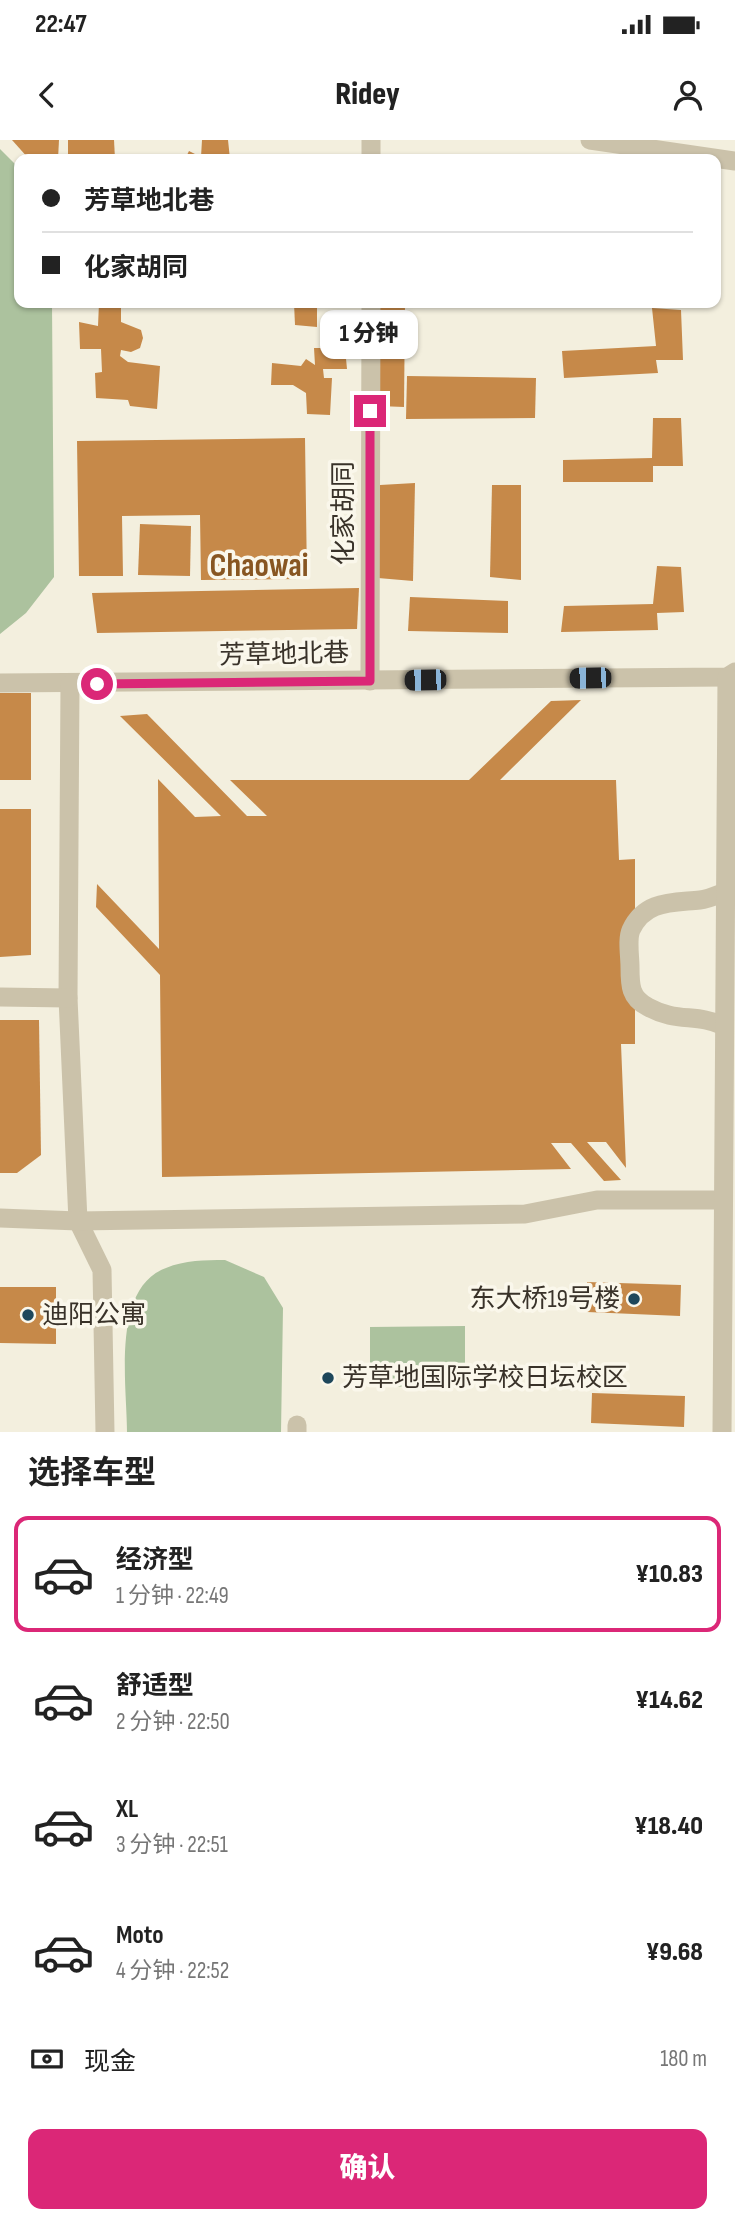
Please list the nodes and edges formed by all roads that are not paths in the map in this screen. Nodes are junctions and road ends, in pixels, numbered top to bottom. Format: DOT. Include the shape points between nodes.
graph roads {
  1 [pos="590,140"];
  2 [pos="687,154"];
  3 [pos="371,308"];
  4 [pos="731,674"];
  5 [pos="370,681"];
  6 [pos="0,683"];
  7 [pos="70,684"];
  8 [pos="725,892"];
  9 [pos="0,997"];
  10 [pos="68,998"];
  11 [pos="724,1026"];
  12 [pos="723,1200"];
  13 [pos="0,1218"];
  14 [pos="78,1222"];
  15 [pos="105,1432"];
  16 [pos="722,1432"];
  1 -- 2 [label="street"];
  3 -- 5 [label="street, 化家胡同"];
  4 -- 5 [label="street, 芳草地北巷"];
  4 -- 8 [label="street"];
  5 -- 7 [label="street, 芳草地北巷"];
  6 -- 7 [label="street, 芳草地北巷"];
  7 -- 10 [label="street"];
  8 -- 11 [label="street"];
  8 -- 11 [label="street" via="653,906 630,932 630,987 637,1001 672,1018 707,1018"];
  9 -- 10 [label="street"];
  10 -- 14 [label="street"];
  11 -- 12 [label="street"];
  12 -- 14 [label="street" via="597,1200 525,1214"];
  12 -- 16 [label="street"];
  13 -- 14 [label="street"];
  14 -- 15 [label="street" via="102,1270"];
}
